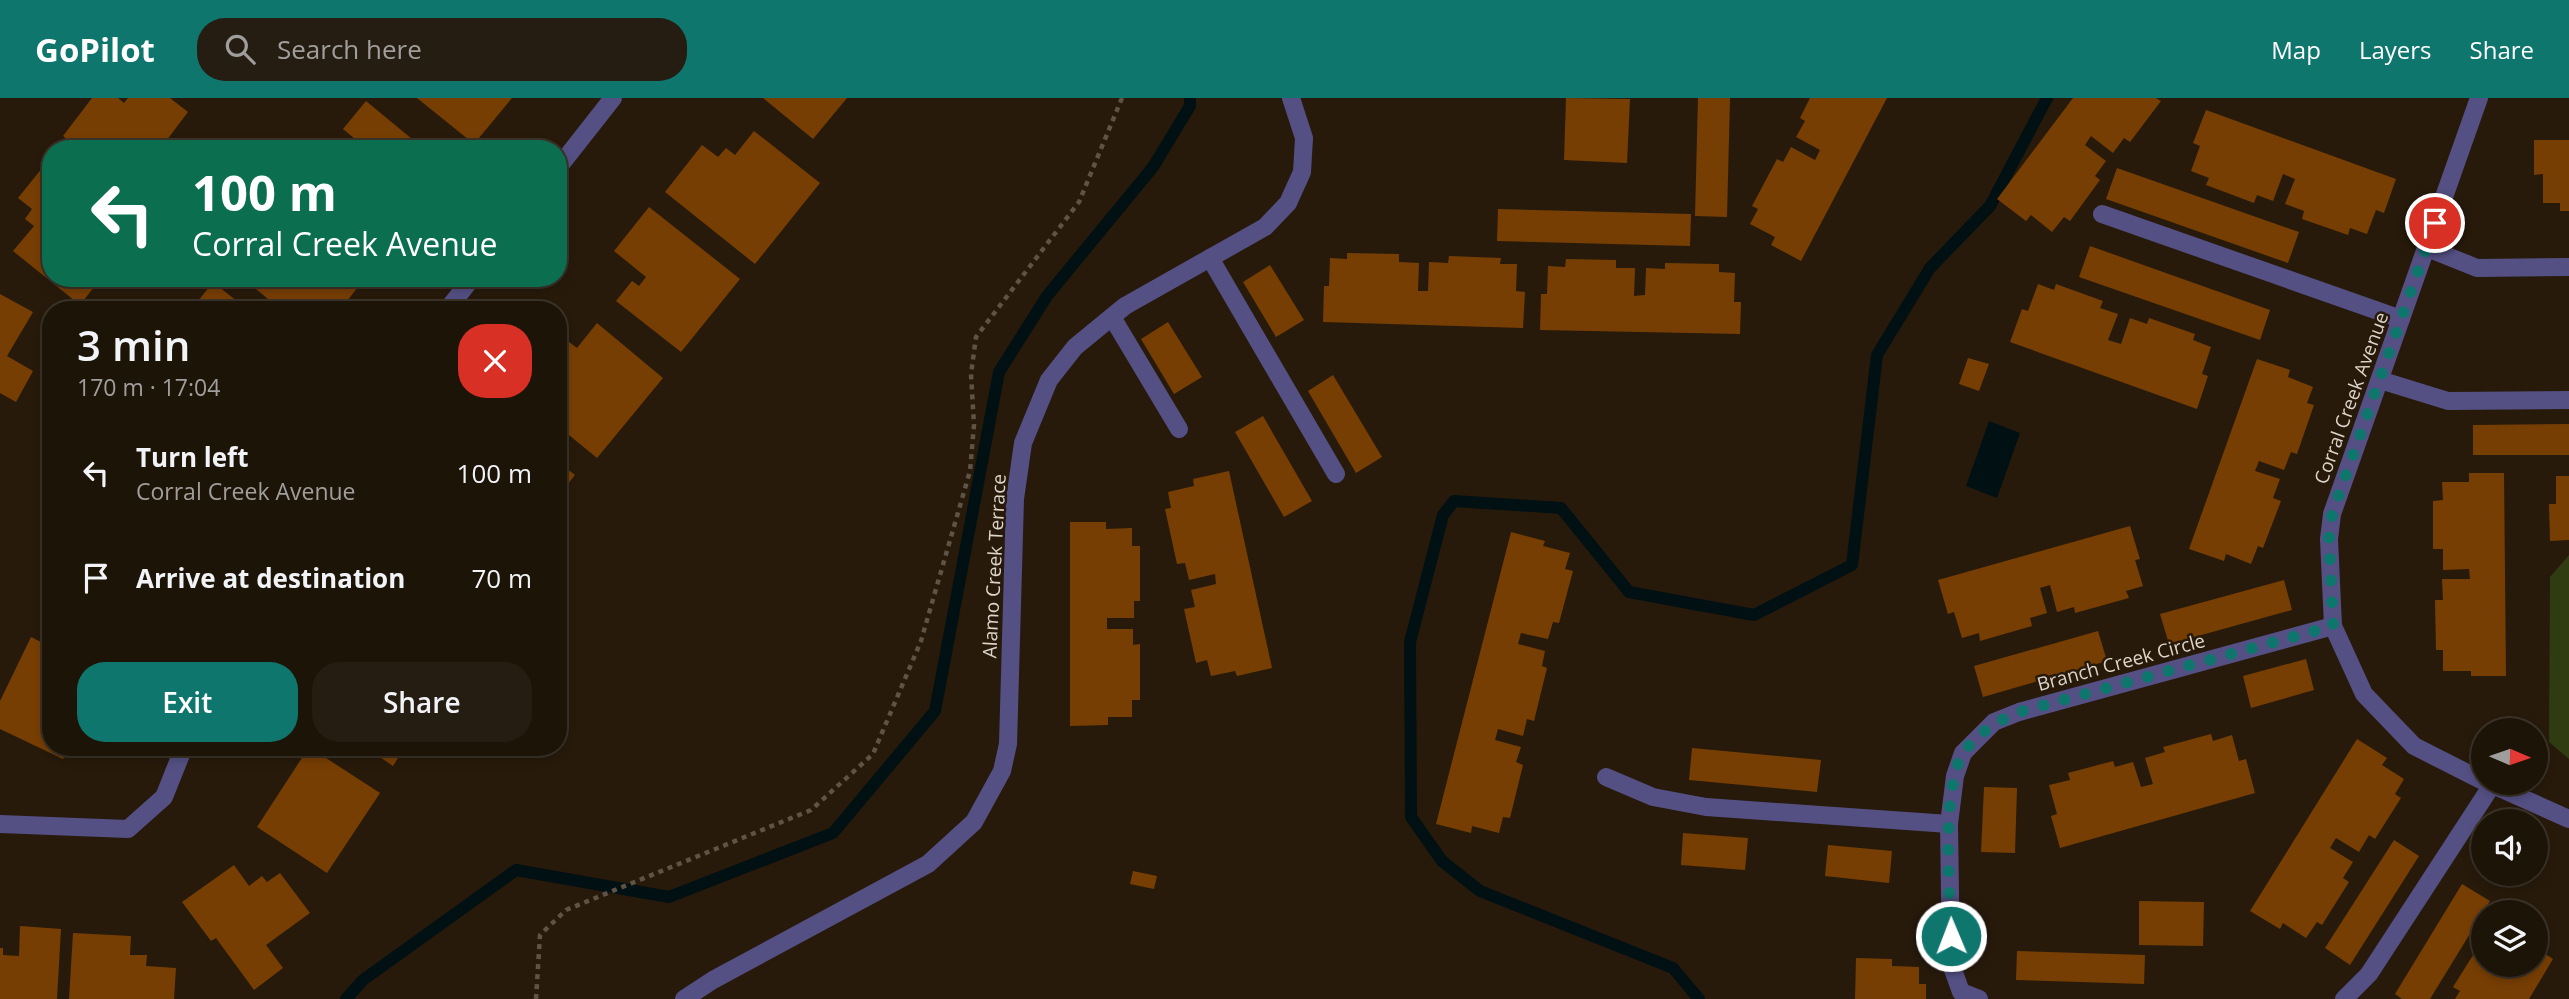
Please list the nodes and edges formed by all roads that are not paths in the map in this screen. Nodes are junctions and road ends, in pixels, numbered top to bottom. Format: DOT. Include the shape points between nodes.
graph roads {
  1 [pos="613,98"];
  2 [pos="1291,98"];
  3 [pos="2479,98"];
  4 [pos="567,157"];
  5 [pos="2102,214"];
  6 [pos="2427,248"];
  7 [pos="1210,258"];
  8 [pos="2569,267"];
  9 [pos="465,287"];
  10 [pos="454,301"];
  11 [pos="1112,317"];
  12 [pos="2401,319"];
  13 [pos="2380,380"];
  14 [pos="2569,400"];
  15 [pos="1179,429"];
  16 [pos="1336,474"];
  17 [pos="2333,626"];
  18 [pos="180,756"];
  19 [pos="2471,775"];
  20 [pos="1606,777"];
  21 [pos="2480,795"];
  22 [pos="2514,795"];
  23 [pos="2569,819"];
  24 [pos="0,824"];
  25 [pos="1948,824"];
  26 [pos="684,999"];
  27 [pos="1979,999"];
  28 [pos="2344,999"];
  1 -- 4 [label="street"];
  2 -- 7 [label="street, Alamo Creek Terrace" via="1304,138 1301,173 1288,203 1265,227"];
  3 -- 6 [label="street, Corral Creek Avenue"];
  5 -- 12 [label="street"];
  6 -- 8 [label="street" via="2477,268"];
  6 -- 12 [label="street, Corral Creek Avenue"];
  7 -- 11 [label="street, Alamo Creek Terrace"];
  7 -- 16 [label="street"];
  9 -- 10 [label="street"];
  11 -- 15 [label="street"];
  11 -- 26 [label="street, Alamo Creek Terrace" via="1075,347 1049,380 1023,443 1015,499 1008,744 1002,771 974,821 928,864"];
  12 -- 13 [label="street, Corral Creek Avenue"];
  13 -- 14 [label="street" via="2448,401"];
  13 -- 17 [label="street, Corral Creek Avenue" via="2332,514"];
  17 -- 19 [label="street, Corral Creek Avenue" via="2364,694 2414,746"];
  17 -- 25 [label="street, Branch Creek Circle" via="1994,722 1963,753"];
  18 -- 24 [label="street" via="164,797 128,829"];
  20 -- 25 [label="street" via="1653,797 1706,807"];
  21 -- 28 [label="street" via="2369,974"];
  22 -- 23 [label="street, Corral Creek Avenue"];
  25 -- 27 [label="street, Branch Creek Circle" via="1951,964 1961,992"];
}
